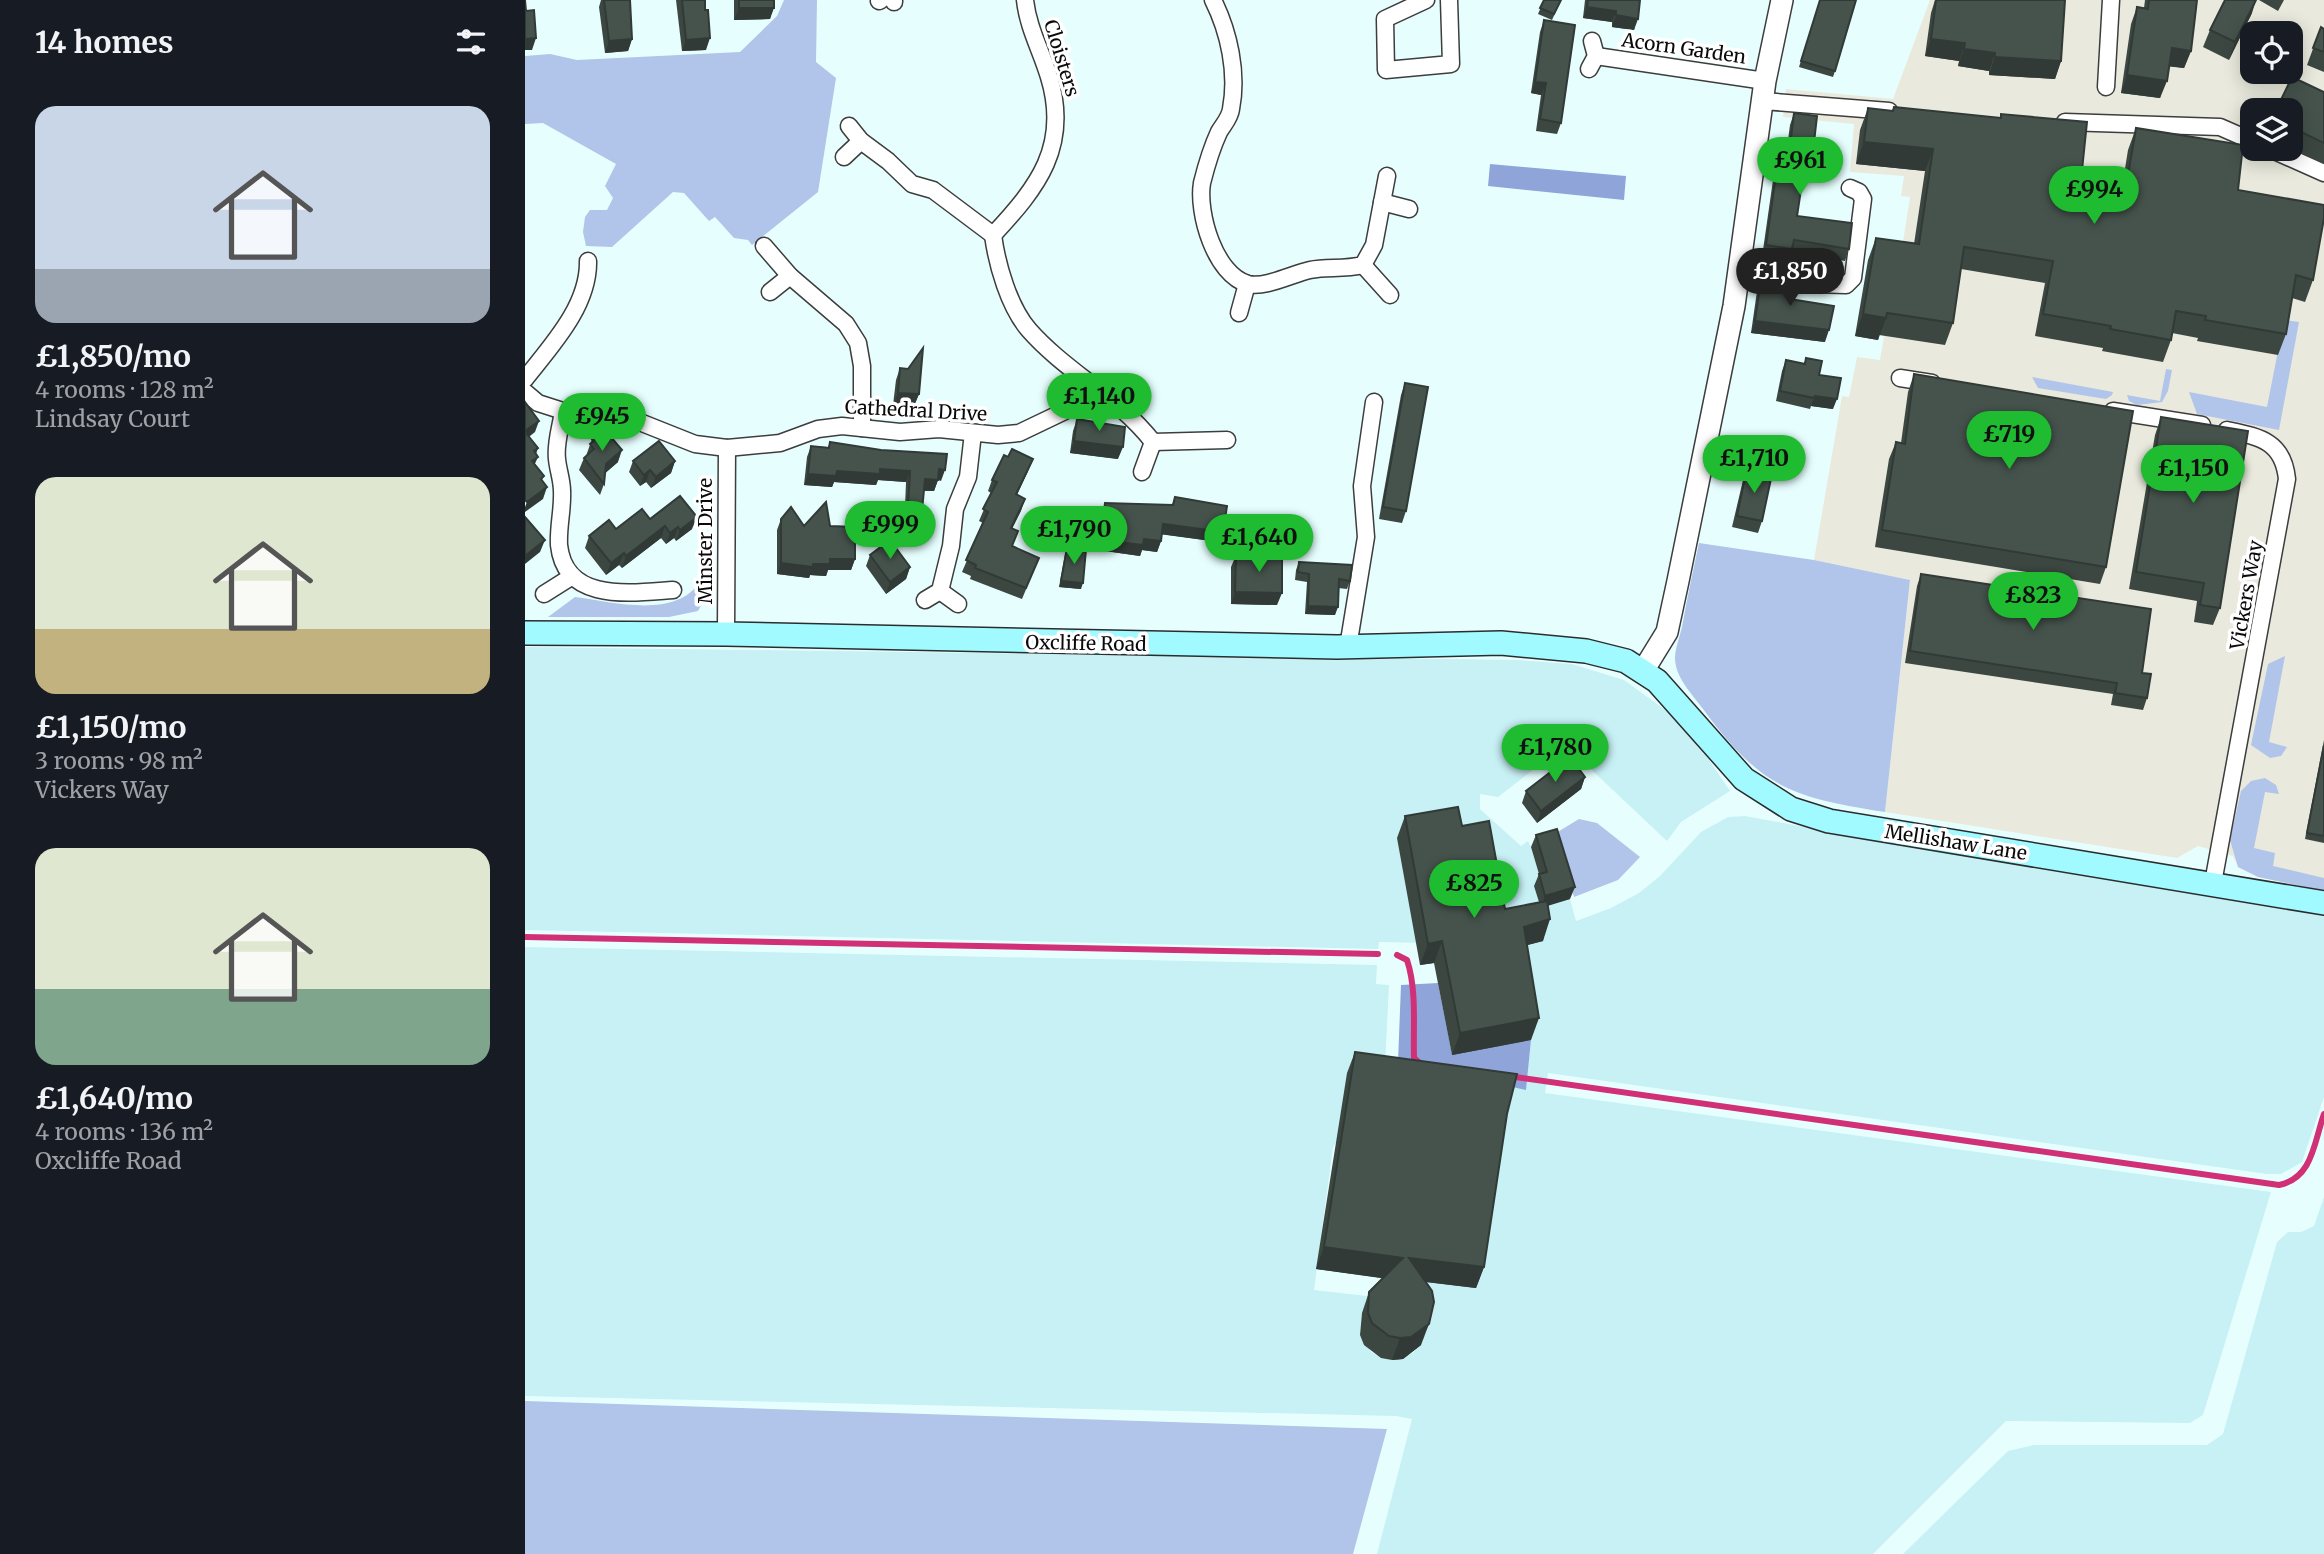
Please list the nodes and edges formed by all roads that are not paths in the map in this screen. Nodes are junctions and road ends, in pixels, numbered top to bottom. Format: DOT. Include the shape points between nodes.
graph roads {
  1 [pos="1025,0"];
  2 [pos="1213,0"];
  3 [pos="1426,0"];
  4 [pos="1449,0"];
  5 [pos="1782,0"];
  6 [pos="2111,0"];
  7 [pos="1592,55"];
  8 [pos="2106,87"];
  9 [pos="1764,91"];
  10 [pos="1912,113"];
  11 [pos="2049,121"];
  12 [pos="849,125"];
  13 [pos="2240,136"];
  14 [pos="861,141"];
  15 [pos="844,158"];
  16 [pos="2297,161"];
  17 [pos="2324,173"];
  18 [pos="1387,176"];
  19 [pos="1850,188"];
  20 [pos="1382,202"];
  21 [pos="1409,209"];
  22 [pos="993,235"];
  23 [pos="764,246"];
  24 [pos="587,261"];
  25 [pos="1363,265"];
  26 [pos="1739,270"];
  27 [pos="790,276"];
  28 [pos="1247,284"];
  29 [pos="770,292"];
  30 [pos="1382,294"];
  31 [pos="1240,313"];
  32 [pos="1900,378"];
  33 [pos="525,379"];
  34 [pos="1092,383"];
  35 [pos="1953,387"];
  36 [pos="525,392"];
  37 [pos="1374,402"];
  38 [pos="2092,408"];
  39 [pos="563,411"];
  40 [pos="862,428"];
  41 [pos="973,433"];
  42 [pos="1227,440"];
  43 [pos="1153,442"];
  44 [pos="727,448"];
  45 [pos="1142,472"];
  46 [pos="571,577"];
  47 [pos="673,590"];
  48 [pos="940,590"];
  49 [pos="544,594"];
  50 [pos="925,600"];
  51 [pos="958,604"];
  52 [pos="525,633"];
  53 [pos="726,634"];
  54 [pos="1348,647"];
  55 [pos="1643,671"];
  56 [pos="2213,883"];
  57 [pos="2324,903"];
  1 -- 22 [label="street, Cloisters" via="1028,24 1056,104 1054,141 1043,174"];
  2 -- 28 [label="street" via="1223,21 1234,89 1231,113 1218,134 1202,185 1204,213 1217,257"];
  3 -- 4 [label="street" via="1385,19 1386,70 1451,64"];
  5 -- 9 [label="street"];
  6 -- 8 [label="street"];
  7 -- 9 [label="street, Acorn Garden"];
  9 -- 10 [label="street, Acorn Garden"];
  9 -- 26 [label="street"];
  11 -- 13 [label="street" via="2220,127"];
  12 -- 14 [label="street"];
  14 -- 15 [label="street"];
  14 -- 22 [label="street" via="912,184 933,190"];
  16 -- 17 [label="street"];
  18 -- 20 [label="street"];
  19 -- 26 [label="street" via="1863,199 1853,278 1846,285"];
  20 -- 21 [label="street"];
  20 -- 25 [label="street" via="1374,245"];
  22 -- 34 [label="street" via="1014,306 1028,329"];
  23 -- 27 [label="street"];
  24 -- 33 [label="street" via="588,281 562,332"];
  25 -- 28 [label="street" via="1314,269"];
  25 -- 30 [label="street"];
  26 -- 55 [label="street" via="1667,632"];
  27 -- 29 [label="street"];
  27 -- 40 [label="street" via="846,324 858,343"];
  28 -- 31 [label="street"];
  32 -- 35 [label="street"];
  34 -- 41 [label="street, Cathedral Drive" via="1065,411 1041,425 1008,434"];
  34 -- 43 [label="street" via="1134,417"];
  36 -- 39 [label="street, Cathedral Drive"];
  37 -- 54 [label="street" via="1361,485 1366,537"];
  38 -- 56 [label="street, Vickers Way" via="2259,436 2273,444 2286,468 2275,556"];
  39 -- 44 [label="street, Cathedral Drive" via="622,415 695,444"];
  39 -- 46 [label="street" via="557,449 562,490 559,533"];
  40 -- 41 [label="street, Cathedral Drive"];
  40 -- 44 [label="street, Cathedral Drive" via="818,429 780,443"];
  41 -- 48 [label="street" via="968,477 955,509"];
  42 -- 43 [label="street" via="1211,432"];
  43 -- 45 [label="street"];
  44 -- 53 [label="street, Minster Drive"];
  46 -- 47 [label="street" via="601,592 655,584"];
  46 -- 49 [label="street"];
  48 -- 50 [label="street"];
  48 -- 51 [label="street"];
  52 -- 53 [label="main road, Oxcliffe Road"];
  53 -- 54 [label="main road, Oxcliffe Road"];
  54 -- 55 [label="main road, Oxcliffe Road" via="1501,643 1586,651 1626,661"];
  55 -- 56 [label="main road, Mellishaw Lane" via="1672,695 1744,779 1791,809 1829,821"];
  56 -- 57 [label="main road, Mellishaw Lane"];
}
